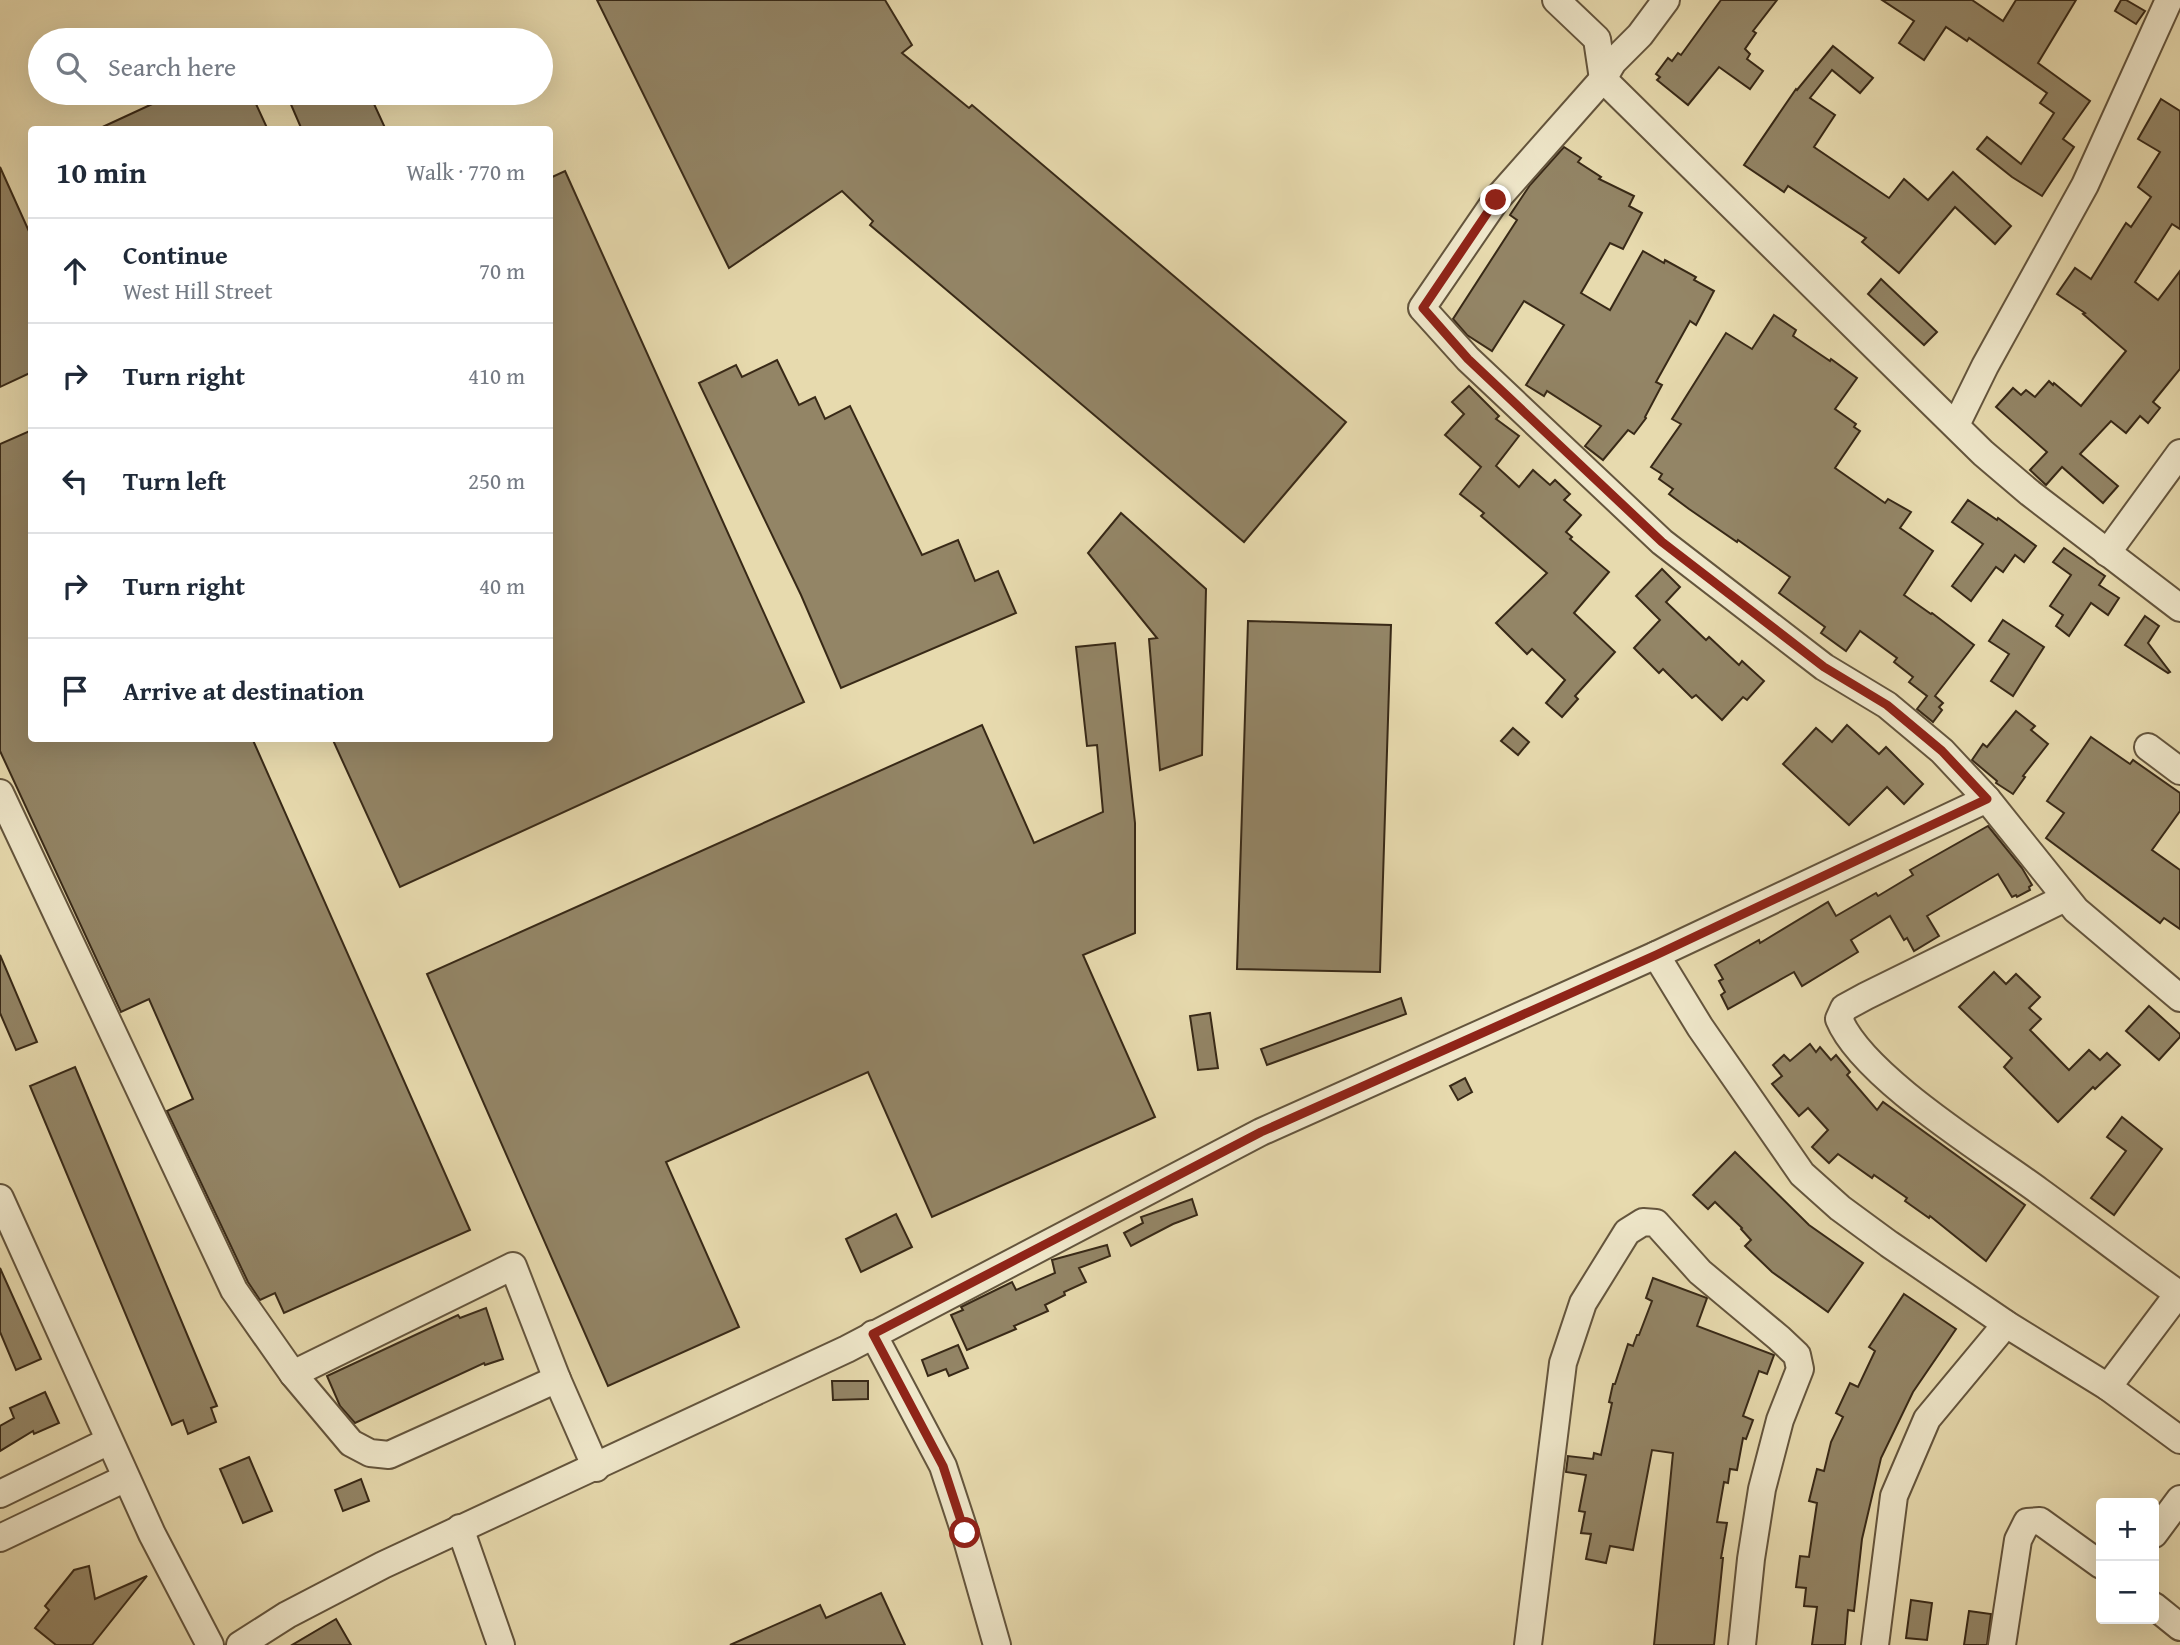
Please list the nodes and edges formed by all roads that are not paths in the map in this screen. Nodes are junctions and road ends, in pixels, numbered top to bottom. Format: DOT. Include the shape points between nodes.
graph roads {
  1 [pos="1556,0"];
  2 [pos="1666,0"];
  3 [pos="2160,4"];
  4 [pos="1602,79"];
  5 [pos="1956,425"];
  6 [pos="2180,453"];
  7 [pos="2107,553"];
  8 [pos="2180,608"];
  9 [pos="2148,747"];
  10 [pos="2180,771"];
  11 [pos="0,793"];
  12 [pos="1987,799"];
  13 [pos="2065,898"];
  14 [pos="1656,955"];
  15 [pos="2180,998"];
  16 [pos="0,1198"];
  17 [pos="2179,1294"];
  18 [pos="2007,1324"];
  19 [pos="873,1334"];
  20 [pos="293,1374"];
  21 [pos="557,1379"];
  22 [pos="2108,1387"];
  23 [pos="2180,1440"];
  24 [pos="108,1441"];
  25 [pos="596,1468"];
  26 [pos="126,1478"];
  27 [pos="0,1494"];
  28 [pos="2180,1499"];
  29 [pos="2159,1527"];
  30 [pos="460,1528"];
  31 [pos="0,1538"];
  32 [pos="2096,1561"];
  33 [pos="2159,1610"];
  34 [pos="2180,1628"];
  35 [pos="210,1645"];
  36 [pos="240,1645"];
  37 [pos="500,1645"];
  38 [pos="996,1645"];
  39 [pos="1528,1645"];
  40 [pos="1742,1645"];
  41 [pos="1875,1645"];
  42 [pos="2002,1645"];
  1 -- 4 [label="street" via="1597,39"];
  2 -- 4 [label="street"];
  3 -- 5 [label="street" via="2085,185"];
  4 -- 5 [label="street"];
  4 -- 12 [label="street" via="1496,200 1423,308 1468,359 1662,542 1824,667 1887,705 1942,751"];
  5 -- 7 [label="street" via="2030,493"];
  6 -- 7 [label="street"];
  7 -- 8 [label="street"];
  9 -- 10 [label="street"];
  11 -- 20 [label="street" via="234,1290"];
  12 -- 13 [label="street"];
  12 -- 14 [label="street"];
  13 -- 15 [label="street"];
  13 -- 17 [label="street" via="1866,996 1844,1008 1839,1019 1846,1035 1883,1074"];
  14 -- 18 [label="street" via="1802,1174 1840,1209"];
  14 -- 19 [label="street" via="1261,1132"];
  16 -- 24 [label="street"];
  17 -- 22 [label="street"];
  18 -- 22 [label="street"];
  18 -- 41 [label="street" via="1927,1419 1894,1496"];
  19 -- 25 [label="street"];
  19 -- 38 [label="street" via="943,1466"];
  20 -- 21 [label="street" via="351,1443 370,1453 389,1455"];
  20 -- 21 [label="street" via="513,1266"];
  21 -- 25 [label="street"];
  22 -- 23 [label="street"];
  24 -- 26 [label="street"];
  24 -- 27 [label="street"];
  25 -- 30 [label="street"];
  26 -- 31 [label="street"];
  26 -- 35 [label="street"];
  28 -- 29 [label="street"];
  30 -- 36 [label="street" via="287,1615"];
  30 -- 37 [label="street"];
  32 -- 42 [label="street" via="2039,1521 2027,1522 2018,1540"];
  33 -- 34 [label="street"];
  39 -- 40 [label="street" via="1563,1363 1583,1303 1627,1232 1643,1222 1656,1223 1700,1272 1797,1355 1800,1369 1780,1420 1762,1489"];
}
